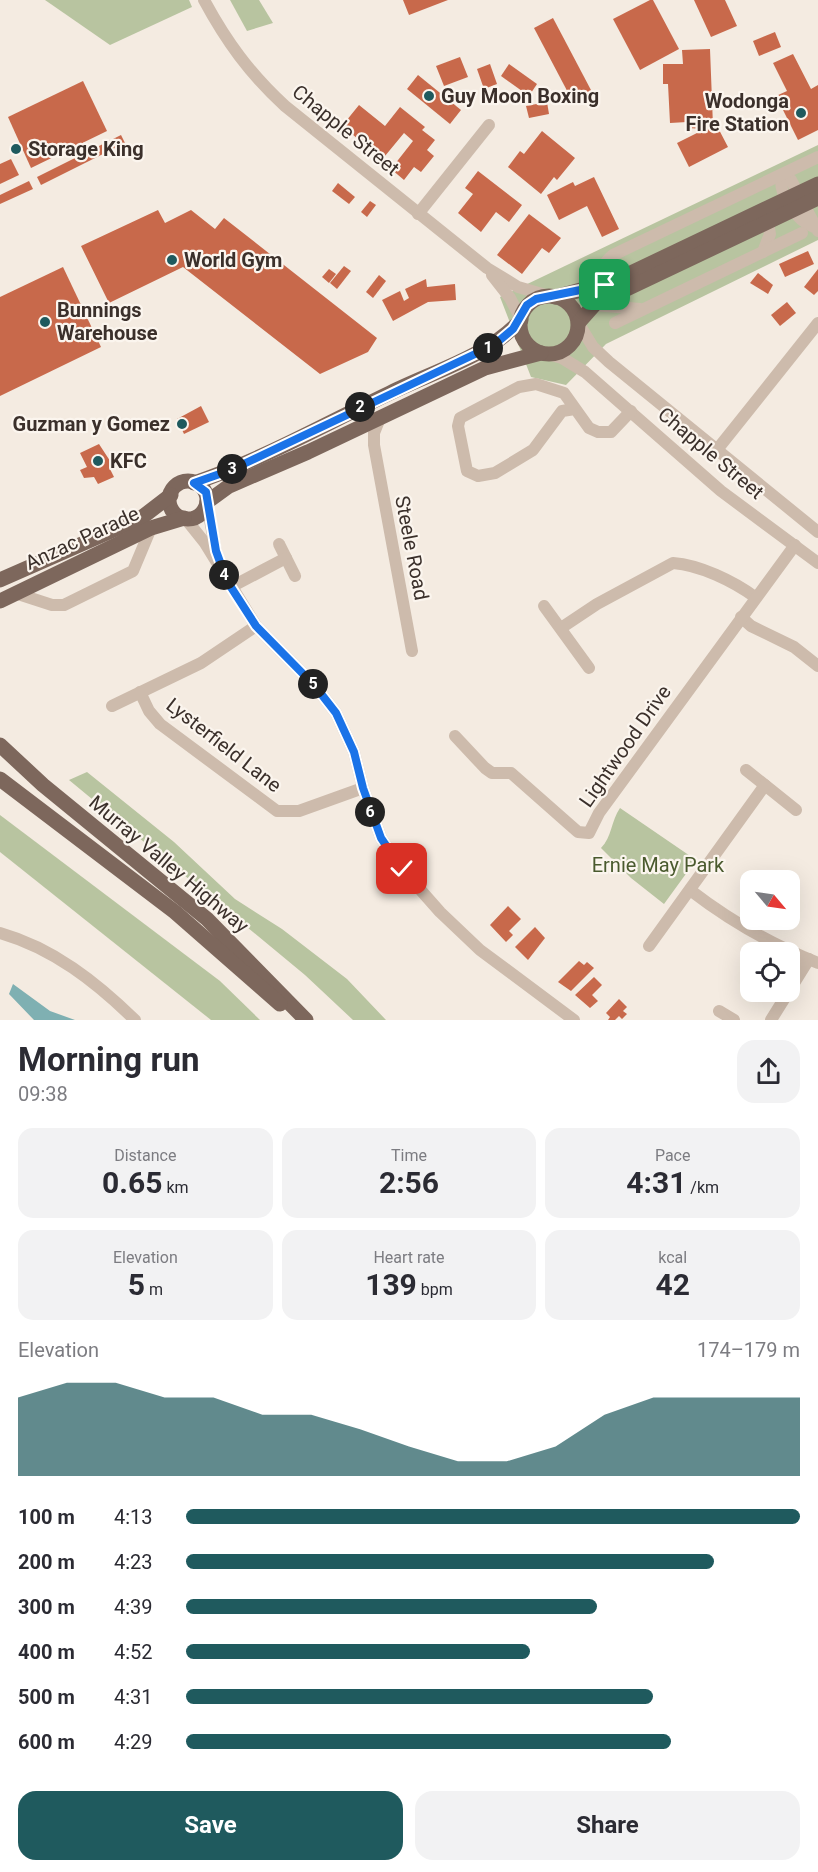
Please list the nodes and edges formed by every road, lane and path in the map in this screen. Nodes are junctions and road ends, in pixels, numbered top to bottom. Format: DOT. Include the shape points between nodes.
graph roads {
  1 [pos="204,0"];
  2 [pos="489,125"];
  3 [pos="818,158"];
  4 [pos="782,175"];
  5 [pos="818,184"];
  6 [pos="818,198"];
  7 [pos="795,202"];
  8 [pos="418,214"];
  9 [pos="762,218"];
  10 [pos="817,227"];
  11 [pos="802,233"];
  12 [pos="763,252"];
  13 [pos="487,268"];
  14 [pos="590,289"];
  15 [pos="552,296"];
  16 [pos="593,305"];
  17 [pos="644,308"];
  18 [pos="521,319"];
  19 [pos="579,323"];
  20 [pos="615,323"];
  21 [pos="818,323"];
  22 [pos="544,354"];
  23 [pos="574,409"];
  24 [pos="631,411"];
  25 [pos="380,418"];
  26 [pos="351,432"];
  27 [pos="716,451"];
  28 [pos="375,452"];
  29 [pos="194,483"];
  30 [pos="171,495"];
  31 [pos="207,503"];
  32 [pos="184,518"];
  33 [pos="151,528"];
  34 [pos="818,532"];
  35 [pos="279,544"];
  36 [pos="795,545"];
  37 [pos="286,558"];
  38 [pos="818,563"];
  39 [pos="220,567"];
  40 [pos="295,576"];
  41 [pos="0,580"];
  42 [pos="231,587"];
  43 [pos="15,593"];
  44 [pos="755,597"];
  45 [pos="0,601"];
  46 [pos="544,606"];
  47 [pos="741,617"];
  48 [pos="256,626"];
  49 [pos="561,628"];
  50 [pos="412,651"];
  51 [pos="818,666"];
  52 [pos="589,668"];
  53 [pos="140,692"];
  54 [pos="112,706"];
  55 [pos="455,736"];
  56 [pos="0,745"];
  57 [pos="746,770"];
  58 [pos="0,779"];
  59 [pos="765,785"];
  60 [pos="363,788"];
  61 [pos="796,810"];
  62 [pos="690,890"];
  63 [pos="0,933"];
  64 [pos="649,946"];
  65 [pos="814,961"];
  66 [pos="719,1011"];
  67 [pos="135,1020"];
  68 [pos="298,1020"];
  69 [pos="306,1020"];
  70 [pos="574,1020"];
  71 [pos="734,1020"];
  72 [pos="771,1020"];
  1 -- 8 [label="street, Chapple Street" via="228,43 258,81"];
  2 -- 8 [label="street"];
  3 -- 4 [label="street"];
  4 -- 7 [label="street" via="781,182"];
  4 -- 14 [label="street" via="614,255"];
  5 -- 7 [label="main road"];
  6 -- 7 [label="main road"];
  7 -- 9 [label="main road"];
  7 -- 10 [label="street"];
  8 -- 13 [label="street, Chapple Street"];
  9 -- 12 [label="street" via="770,234"];
  9 -- 14 [label="main road"];
  9 -- 16 [label="main road"];
  11 -- 12 [label="street"];
  12 -- 17 [label="street"];
  13 -- 15 [label="street, Chapple Street" via="518,287"];
  13 -- 18 [label="street, Chapple Street"];
  14 -- 15 [label="main road"];
  15 -- 18 [label="main road" via="531,302"];
  15 -- 19 [label="main road" via="568,303"];
  16 -- 17 [label="street"];
  16 -- 19 [label="main road"];
  17 -- 20 [label="street"];
  18 -- 22 [label="main road" via="524,339"];
  18 -- 29 [label="main road" via="504,338 488,348 231,470"];
  19 -- 22 [label="main road" via="569,346"];
  19 -- 27 [label="street, Chapple Street" via="597,351"];
  21 -- 27 [label="street"];
  22 -- 24 [label="street, Chapple Street" via="578,368"];
  22 -- 25 [label="main road" via="485,368"];
  23 -- 23 [label="street" via="564,393 536,384 519,387 465,414 458,426 467,471 478,477 495,473 533,450 562,411"];
  23 -- 24 [label="street" via="584,424 605,434"];
  24 -- 36 [label="street, Chapple Street" via="721,491"];
  25 -- 26 [label="main road"];
  25 -- 28 [label="street, Steele Road" via="374,433"];
  26 -- 28 [label="street" via="368,439"];
  26 -- 31 [label="main road" via="229,486"];
  27 -- 34 [label="street, Chapple Street"];
  28 -- 50 [label="street, Steele Road"];
  29 -- 30 [label="main road" via="180,483"];
  29 -- 31 [label="main road" via="204,490"];
  30 -- 32 [label="main road" via="172,510"];
  30 -- 41 [label="main road, Anzac Parade" via="141,518"];
  31 -- 32 [label="main road" via="198,516"];
  31 -- 39 [label="street"];
  32 -- 33 [label="main road, Anzac Parade"];
  32 -- 39 [label="street"];
  33 -- 43 [label="main road, Anzac Parade"];
  33 -- 43 [label="street" via="133,571 64,604 49,605"];
  35 -- 37 [label="street"];
  36 -- 38 [label="street, Chapple Street"];
  36 -- 44 [label="street, Lightwood Drive"];
  37 -- 40 [label="street"];
  37 -- 42 [label="street"];
  39 -- 42 [label="street"];
  42 -- 48 [label="street"];
  43 -- 45 [label="main road, Anzac Parade"];
  44 -- 47 [label="street, Lightwood Drive"];
  44 -- 49 [label="street" via="696,568 673,563 597,603"];
  46 -- 49 [label="street"];
  47 -- 51 [label="street" via="794,647"];
  47 -- 55 [label="street, Lightwood Drive" via="588,833 578,832 511,773 485,768"];
  48 -- 53 [label="street, Lysterfield Lane" via="201,663"];
  48 -- 60 [label="street" via="336,713 354,752"];
  49 -- 52 [label="street"];
  53 -- 54 [label="street, Lysterfield Lane"];
  53 -- 60 [label="street, Lysterfield Lane" via="160,724 277,811 299,811"];
  56 -- 69 [label="main road, Murray Valley Highway" via="207,920"];
  57 -- 59 [label="street"];
  58 -- 68 [label="main road, Murray Valley Highway" via="175,912"];
  59 -- 61 [label="street"];
  59 -- 62 [label="street"];
  60 -- 70 [label="street" via="390,854 434,906 480,950"];
  62 -- 64 [label="street"];
  62 -- 65 [label="street" via="733,921"];
  63 -- 67 [label="street" via="44,950 73,968"];
  65 -- 72 [label="street"];
  66 -- 71 [label="street"];
}
